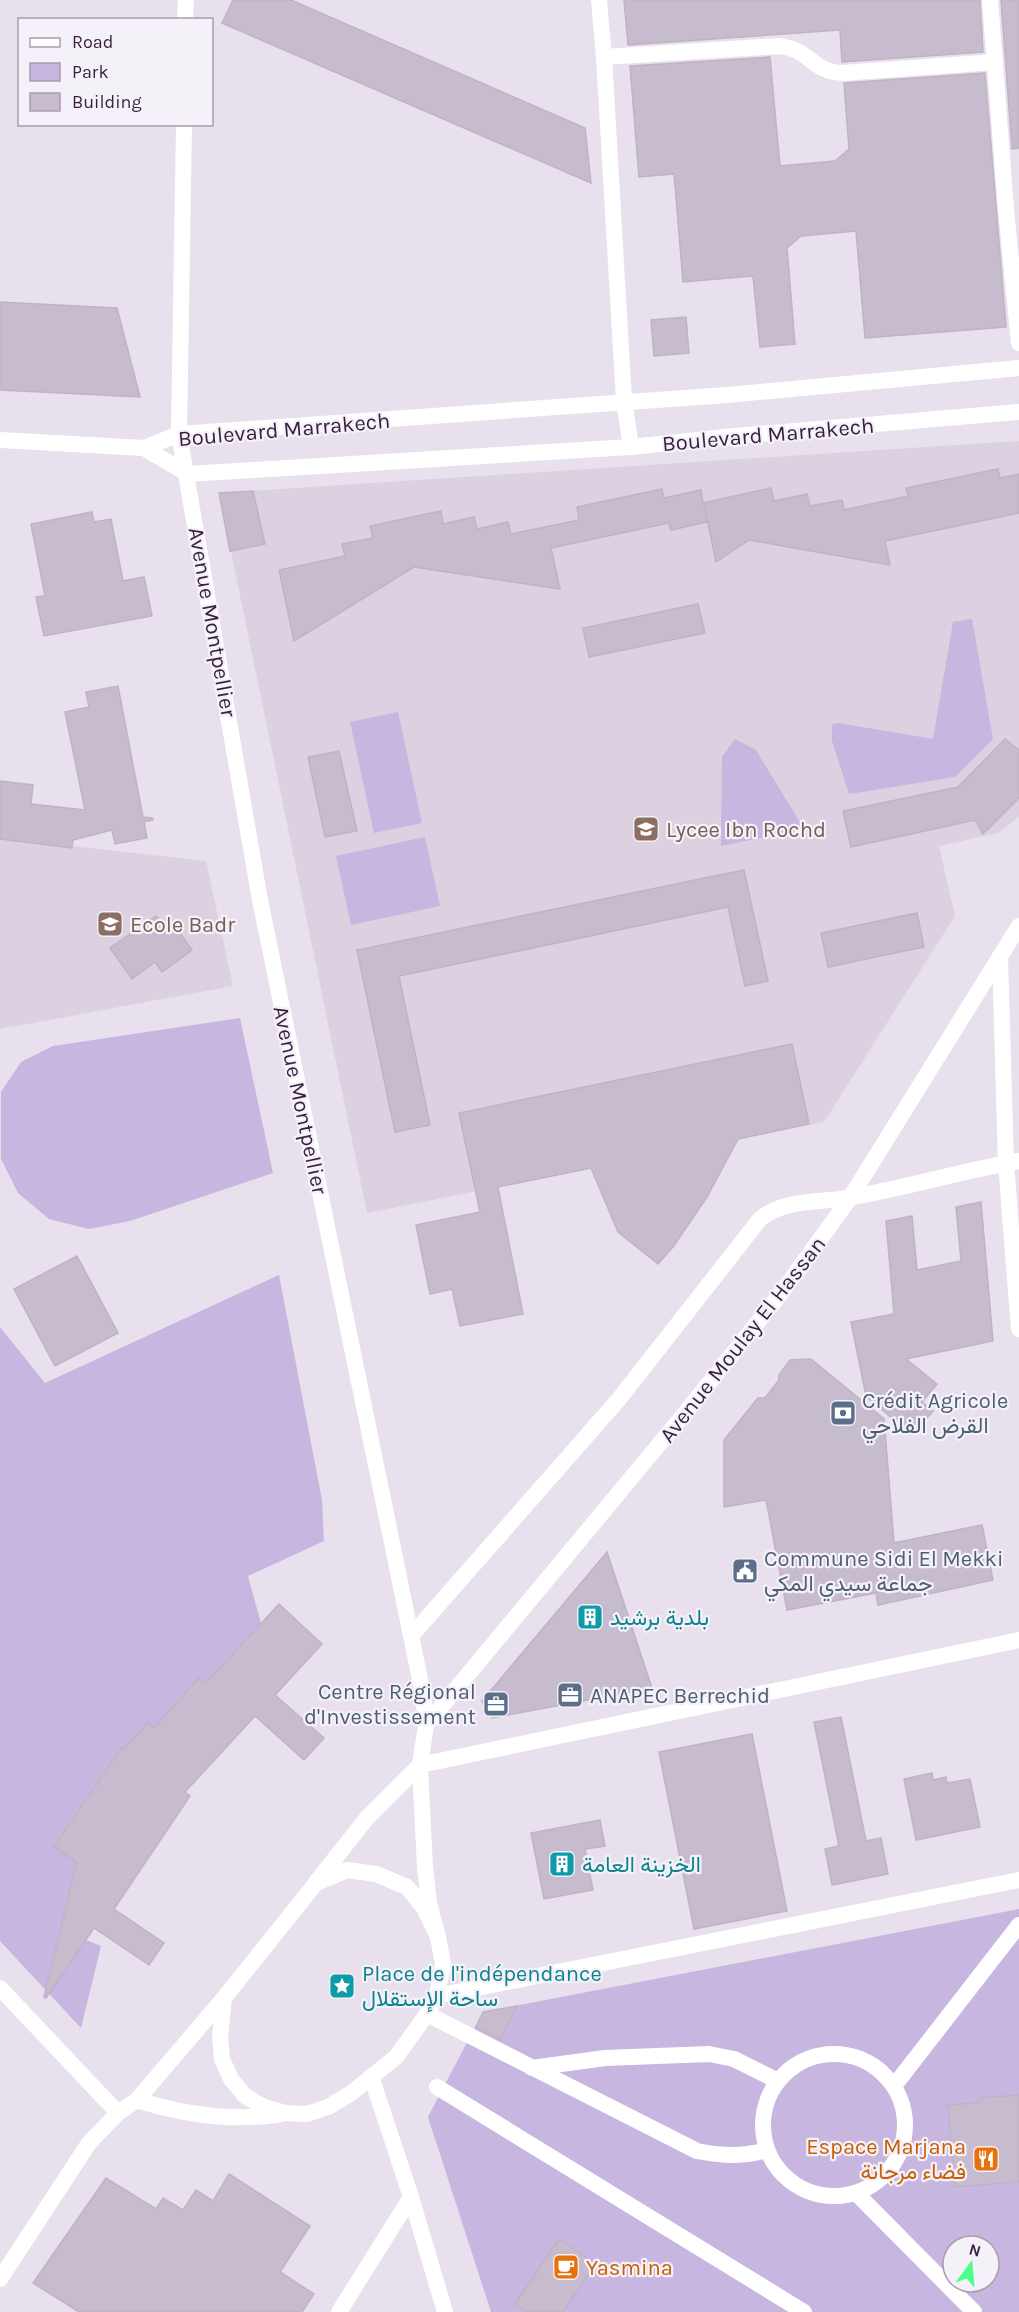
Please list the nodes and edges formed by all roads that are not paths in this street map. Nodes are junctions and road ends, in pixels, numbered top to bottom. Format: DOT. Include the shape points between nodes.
graph roads {
  1 [pos="186,0"];
  2 [pos="599,0"];
  3 [pos="990,0"];
  4 [pos="185,18"];
  5 [pos="604,57"];
  6 [pos="995,62"];
  7 [pos="184,126"];
  8 [pos="1012,209"];
  9 [pos="1019,343"];
  10 [pos="1019,368"];
  11 [pos="624,401"];
  12 [pos="1019,412"];
  13 [pos="179,434"];
  14 [pos="0,440"];
  15 [pos="631,447"];
  16 [pos="144,448"];
  17 [pos="188,474"];
  18 [pos="1019,926"];
  19 [pos="1000,955"];
  20 [pos="1013,1163"];
  21 [pos="850,1198"];
  22 [pos="1019,1329"];
  23 [pos="412,1635"];
  24 [pos="1019,1640"];
  25 [pos="426,1725"];
  26 [pos="420,1765"];
  27 [pos="1019,1880"];
  28 [pos="316,1883"];
  29 [pos="1019,1925"];
  30 [pos="438,1937"];
  31 [pos="0,1988"];
  32 [pos="437,1996"];
  33 [pos="224,1998"];
  34 [pos="427,2014"];
  35 [pos="532,2068"];
  36 [pos="372,2079"];
  37 [pos="778,2081"];
  38 [pos="437,2086"];
  39 [pos="894,2086"];
  40 [pos="137,2100"];
  41 [pos="118,2113"];
  42 [pos="285,2114"];
  43 [pos="768,2150"];
  44 [pos="856,2193"];
  45 [pos="411,2197"];
  46 [pos="0,2279"];
  47 [pos="339,2312"];
  48 [pos="446,2312"];
  49 [pos="804,2312"];
  50 [pos="974,2312"];
  1 -- 4 [label="street"];
  2 -- 5 [label="street"];
  3 -- 6 [label="street"];
  5 -- 6 [label="street" via="778,46 791,47 815,65 842,73"];
  5 -- 11 [label="street"];
  6 -- 8 [label="street"];
  7 -- 13 [label="street, Avenue Montpellier"];
  8 -- 9 [label="street"];
  10 -- 11 [label="street, Boulevard Marrakech"];
  11 -- 13 [label="street, Boulevard Marrakech"];
  11 -- 15 [label="street"];
  12 -- 15 [label="street, Boulevard Marrakech"];
  13 -- 16 [label="street, Boulevard Marrakech"];
  13 -- 17 [label="street, Avenue Montpellier"];
  14 -- 16 [label="street"];
  15 -- 17 [label="street, Boulevard Marrakech"];
  16 -- 17 [label="street, Boulevard Marrakech"];
  17 -- 23 [label="street, Avenue Montpellier" via="260,900"];
  18 -- 19 [label="street, Avenue Moulay El Hassan"];
  19 -- 20 [label="street"];
  19 -- 21 [label="street, Avenue Moulay El Hassan"];
  20 -- 21 [label="street"];
  20 -- 22 [label="street"];
  21 -- 23 [label="street" via="784,1207 760,1220 619,1399"];
  21 -- 25 [label="street, Avenue Moulay El Hassan" via="782,1292 681,1418"];
  23 -- 25 [label="street, Avenue Montpellier"];
  24 -- 26 [label="street"];
  25 -- 26 [label="street, Avenue Montpellier"];
  26 -- 28 [label="street" via="367,1818"];
  26 -- 30 [label="street, Avenue Montpellier" via="425,1867"];
  27 -- 32 [label="street"];
  28 -- 30 [label="street" via="347,1870 376,1874 407,1887 424,1908"];
  28 -- 33 [label="street"];
  29 -- 39 [label="street"];
  30 -- 32 [label="street" via="443,1964"];
  31 -- 41 [label="street"];
  32 -- 34 [label="street"];
  33 -- 40 [label="street"];
  33 -- 42 [label="street" via="220,2037 222,2059 231,2079 245,2096"];
  34 -- 35 [label="street"];
  34 -- 36 [label="street" via="396,2057"];
  35 -- 37 [label="street" via="605,2058 709,2054 734,2059"];
  35 -- 43 [label="street" via="697,2151 746,2156"];
  36 -- 42 [label="street" via="328,2107 307,2114"];
  36 -- 45 [label="street"];
  37 -- 39 [label="street" via="804,2061 837,2054 870,2063"];
  37 -- 43 [label="street" via="764,2114"];
  38 -- 49 [label="street"];
  39 -- 44 [label="street" via="902,2103 906,2136 888,2173"];
  40 -- 41 [label="street"];
  40 -- 42 [label="street" via="166,2109 219,2115 258,2118"];
  41 -- 46 [label="street" via="89,2143"];
  43 -- 44 [label="street" via="776,2166 803,2189 820,2195"];
  44 -- 50 [label="street"];
  45 -- 47 [label="street"];
  45 -- 48 [label="street"];
}
